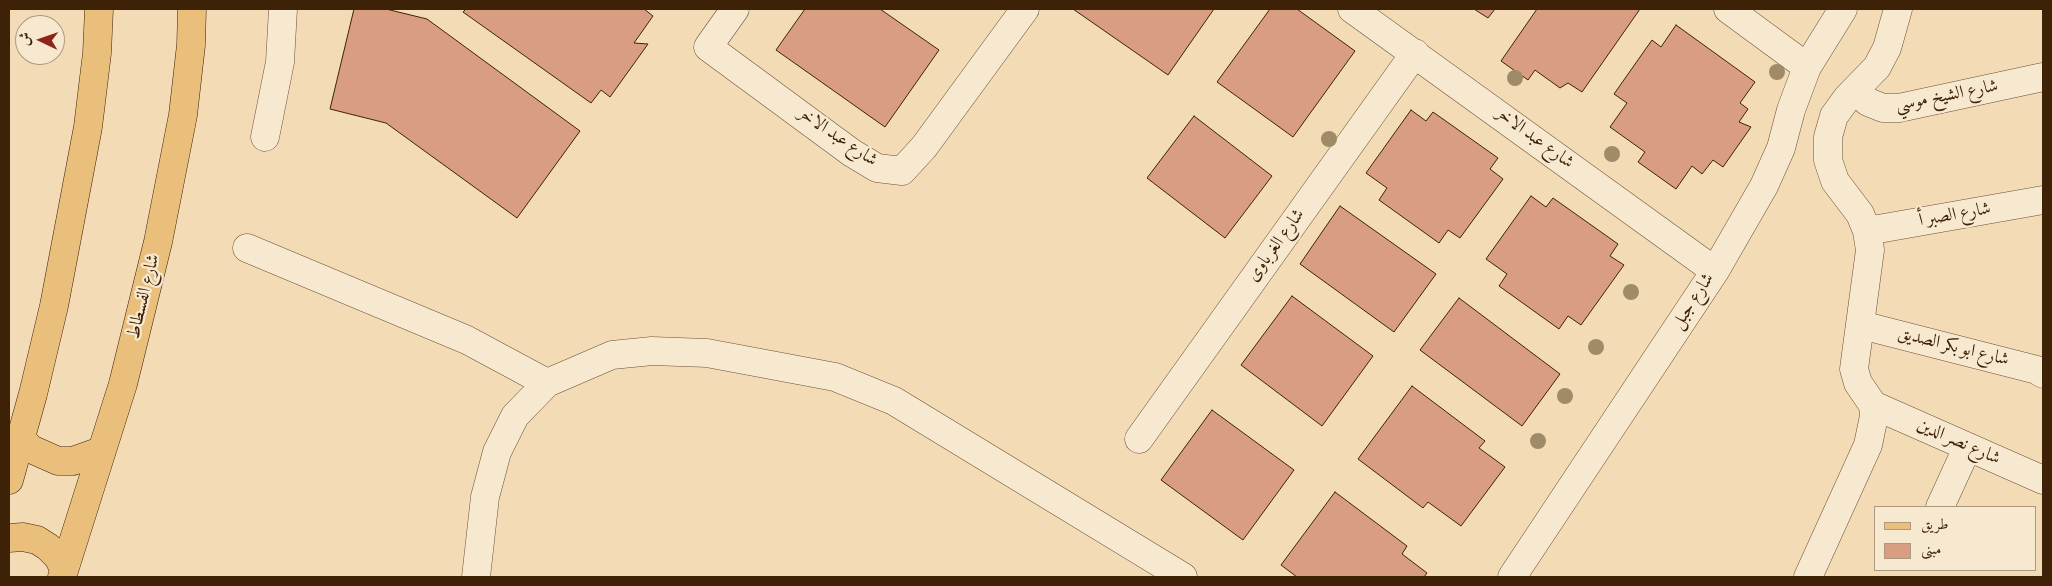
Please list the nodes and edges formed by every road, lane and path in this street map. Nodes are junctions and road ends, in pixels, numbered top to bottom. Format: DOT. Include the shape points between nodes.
graph roads {
  1 [pos="99,9"];
  2 [pos="192,9"];
  3 [pos="283,9"];
  4 [pos="735,9"];
  5 [pos="1025,9"];
  6 [pos="1352,9"];
  7 [pos="1728,9"];
  8 [pos="1843,9"];
  9 [pos="1898,9"];
  10 [pos="1414,53"];
  11 [pos="1807,67"];
  12 [pos="2043,77"];
  13 [pos="1856,91"];
  14 [pos="265,137"];
  15 [pos="2043,200"];
  16 [pos="1867,231"];
  17 [pos="247,248"];
  18 [pos="1715,271"];
  19 [pos="1861,325"];
  20 [pos="2041,371"];
  21 [pos="547,383"];
  22 [pos="1873,405"];
  23 [pos="21,439"];
  24 [pos="1139,439"];
  25 [pos="1967,448"];
  26 [pos="101,451"];
  27 [pos="9,480"];
  28 [pos="2043,480"];
  29 [pos="1940,506"];
  30 [pos="9,538"];
  31 [pos="63,573"];
  32 [pos="1820,573"];
  33 [pos="476,577"];
  34 [pos="1183,577"];
  35 [pos="1512,577"];
  1 -- 23 [label="main road" via="88,127 54,306"];
  2 -- 26 [label="main road, شارع الفسطاط" via="183,115 172,174 123,384"];
  3 -- 14 [label="street" via="280,62"];
  4 -- 5 [label="street, شارع عبد الاخر" via="708,46 860,158 877,168 902,171 924,147"];
  6 -- 10 [label="street, شارع عبد الاخر"];
  7 -- 11 [label="street"];
  8 -- 11 [label="street, شارع جبل"];
  9 -- 13 [label="street" via="1887,48 1877,67"];
  10 -- 18 [label="street, شارع عبد الاخر"];
  10 -- 24 [label="street, شارع الغرباوى"];
  11 -- 18 [label="street, شارع جبل" via="1791,110 1782,148"];
  12 -- 13 [label="street, شارع الشيخ موسي" via="1899,108 1882,108 1868,102"];
  13 -- 16 [label="street" via="1834,116 1828,138 1828,160 1835,181 1860,214"];
  15 -- 16 [label="street, شارع الصبر أ"];
  16 -- 19 [label="street" via="1870,250"];
  17 -- 21 [label="street" via="467,340"];
  18 -- 35 [label="street, شارع جبل"];
  19 -- 20 [label="street, شارع ابو بكر الصديق"];
  19 -- 22 [label="street" via="1855,377"];
  21 -- 33 [label="street" via="516,416 497,452 484,497"];
  21 -- 34 [label="street" via="612,355 652,350 707,353 835,377 894,401"];
  22 -- 25 [label="street, شارع نصر الدين"];
  22 -- 32 [label="street" via="1868,445"];
  23 -- 26 [label="main road" via="31,449 58,461 73,461"];
  23 -- 27 [label="main road"];
  25 -- 28 [label="street, شارع نصر الدين"];
  25 -- 29 [label="street"];
  26 -- 31 [label="main road, شارع الفسطاط"];
  30 -- 31 [label="main road" via="23,537 42,544 58,557"];
}
